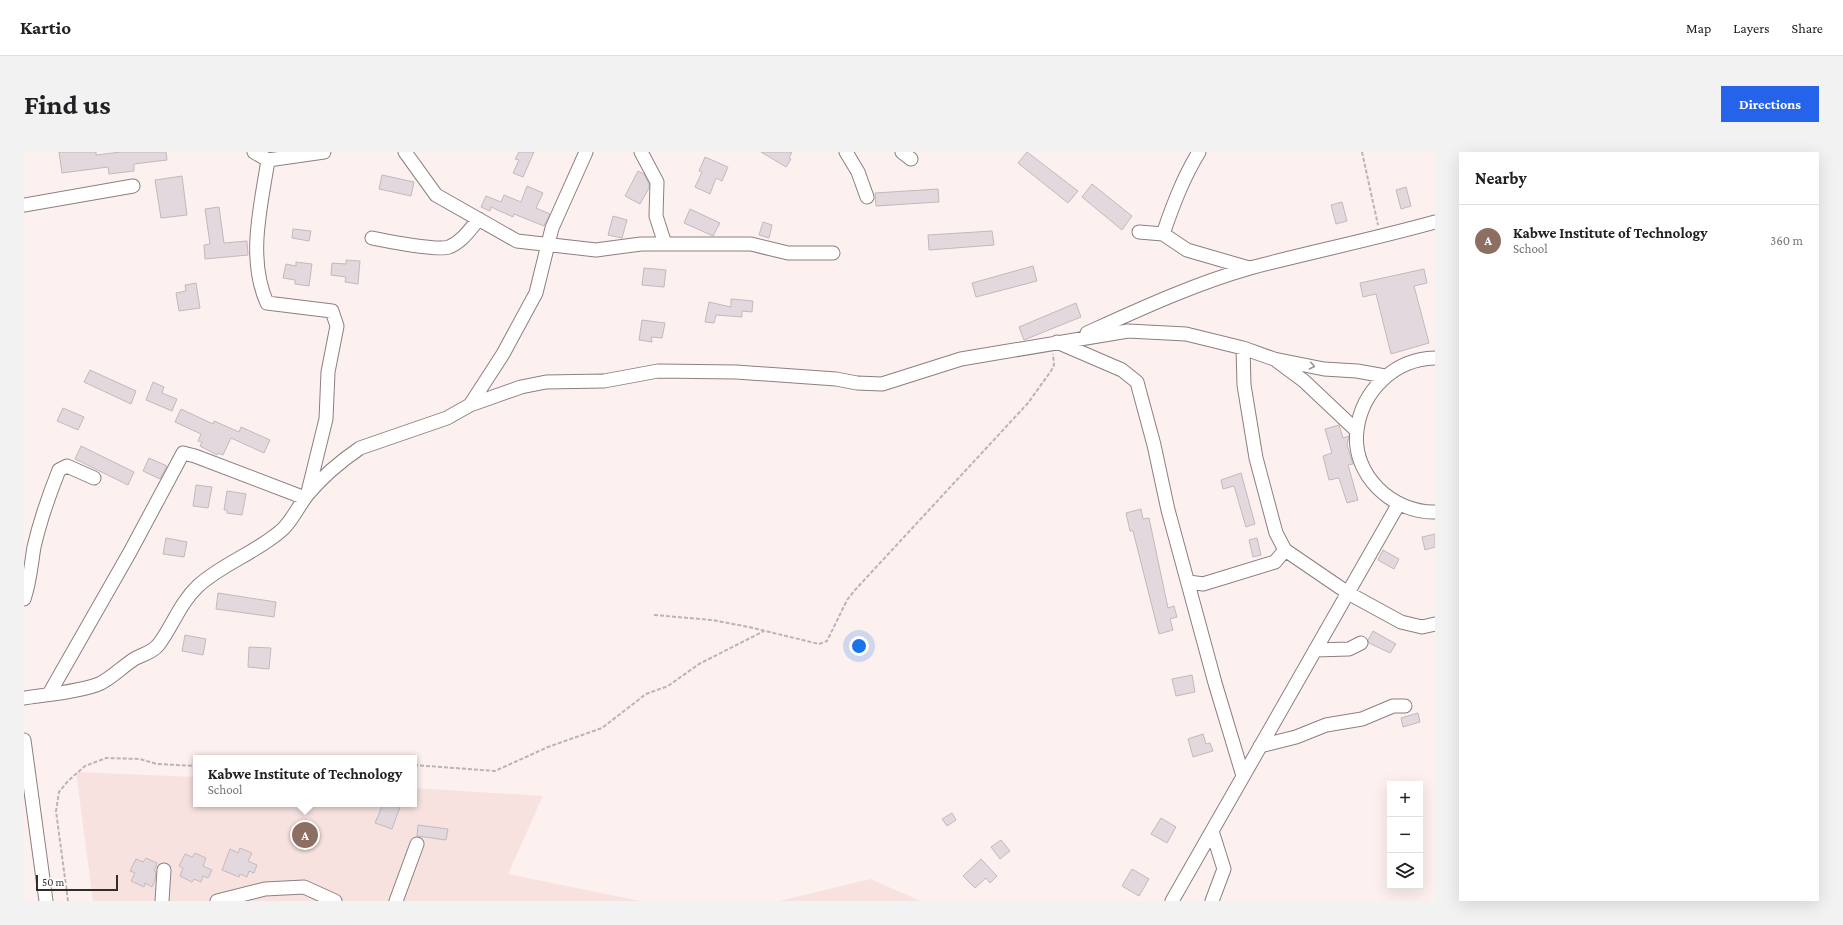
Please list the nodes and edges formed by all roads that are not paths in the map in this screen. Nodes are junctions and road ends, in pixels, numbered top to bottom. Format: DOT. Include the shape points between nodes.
graph roads {
  1 [pos="254,152"];
  2 [pos="324,152"];
  3 [pos="405,152"];
  4 [pos="586,152"];
  5 [pos="641,152"];
  6 [pos="846,152"];
  7 [pos="1199,152"];
  8 [pos="268,160"];
  9 [pos="133,186"];
  10 [pos="868,197"];
  11 [pos="24,205"];
  12 [pos="479,219"];
  13 [pos="1435,222"];
  14 [pos="1139,232"];
  15 [pos="1163,234"];
  16 [pos="372,238"];
  17 [pos="548,244"];
  18 [pos="665,244"];
  19 [pos="832,253"];
  20 [pos="1249,268"];
  21 [pos="1075,339"];
  22 [pos="1054,343"];
  23 [pos="1243,348"];
  24 [pos="1435,358"];
  25 [pos="1274,359"];
  26 [pos="1385,376"];
  27 [pos="470,405"];
  28 [pos="1357,431"];
  29 [pos="94,478"];
  30 [pos="307,496"];
  31 [pos="1398,505"];
  32 [pos="1435,512"];
  33 [pos="1285,550"];
  34 [pos="1189,582"];
  35 [pos="1348,593"];
  36 [pos="24,599"];
  37 [pos="1435,624"];
  38 [pos="1360,643"];
  39 [pos="1316,650"];
  40 [pos="49,694"];
  41 [pos="24,698"];
  42 [pos="1405,706"];
  43 [pos="24,740"];
  44 [pos="1260,746"];
  45 [pos="1243,776"];
  46 [pos="1212,830"];
  47 [pos="30,833"];
  48 [pos="417,844"];
  49 [pos="164,870"];
  50 [pos="46,901"];
  51 [pos="162,901"];
  52 [pos="217,901"];
  53 [pos="335,901"];
  54 [pos="396,901"];
  55 [pos="1172,901"];
  56 [pos="1212,901"];
  1 -- 8 [label="street"];
  2 -- 8 [label="street"];
  3 -- 12 [label="street" via="436,195"];
  4 -- 17 [label="street" via="552,228"];
  5 -- 18 [label="street" via="657,182 656,216"];
  6 -- 10 [label="street"];
  7 -- 15 [label="street" via="1176,196"];
  8 -- 30 [label="street" via="256,235 260,287 267,303 332,311 336,326 328,372 326,419"];
  9 -- 11 [label="street"];
  12 -- 16 [label="street" via="462,238 448,247 415,246"];
  12 -- 17 [label="street" via="517,241"];
  13 -- 20 [label="street"];
  14 -- 15 [label="street"];
  15 -- 20 [label="street" via="1187,250"];
  17 -- 18 [label="street" via="596,250 641,244"];
  17 -- 27 [label="street" via="536,293 503,354"];
  18 -- 19 [label="street" via="751,244 788,253"];
  20 -- 21 [label="street" via="1162,299"];
  21 -- 22 [label="street"];
  21 -- 23 [label="street" via="1128,331 1186,334"];
  22 -- 27 [label="street" via="961,359 882,384 736,372 658,371 604,381 546,382 521,387"];
  22 -- 34 [label="street" via="1122,370 1137,382 1168,510"];
  23 -- 25 [label="street"];
  23 -- 33 [label="street" via="1244,385 1256,458 1276,533"];
  24 -- 26 [label="street" via="1407,364"];
  25 -- 26 [label="street, one-way" via="1324,369"];
  25 -- 28 [label="street" via="1304,381"];
  26 -- 28 [label="street" via="1364,407"];
  27 -- 30 [label="street" via="447,418 360,448 328,473"];
  28 -- 31 [label="street" via="1357,444 1364,468 1378,490"];
  29 -- 36 [label="street" via="67,466 59,470 34,547 29,584"];
  30 -- 40 [label="street" via="284,528 253,551 215,572 197,587 182,604 152,651 102,683"];
  30 -- 40 [label="street" via="183,453"];
  31 -- 32 [label="street" via="1422,513"];
  31 -- 35 [label="street"];
  33 -- 34 [label="street" via="1275,562 1203,584"];
  33 -- 35 [label="street"];
  34 -- 45 [label="street" via="1215,683"];
  35 -- 37 [label="street" via="1401,622 1422,627"];
  35 -- 39 [label="street"];
  38 -- 39 [label="street" via="1349,649"];
  39 -- 44 [label="street"];
  40 -- 41 [label="street"];
  42 -- 44 [label="street" via="1393,706 1362,719 1326,725 1296,737"];
  43 -- 47 [label="street"];
  44 -- 45 [label="street"];
  45 -- 46 [label="street"];
  46 -- 55 [label="street"];
  46 -- 56 [label="street" via="1224,869"];
  47 -- 50 [label="street"];
  48 -- 54 [label="street"];
  49 -- 51 [label="street"];
  52 -- 53 [label="street" via="265,889 304,887"];
}
